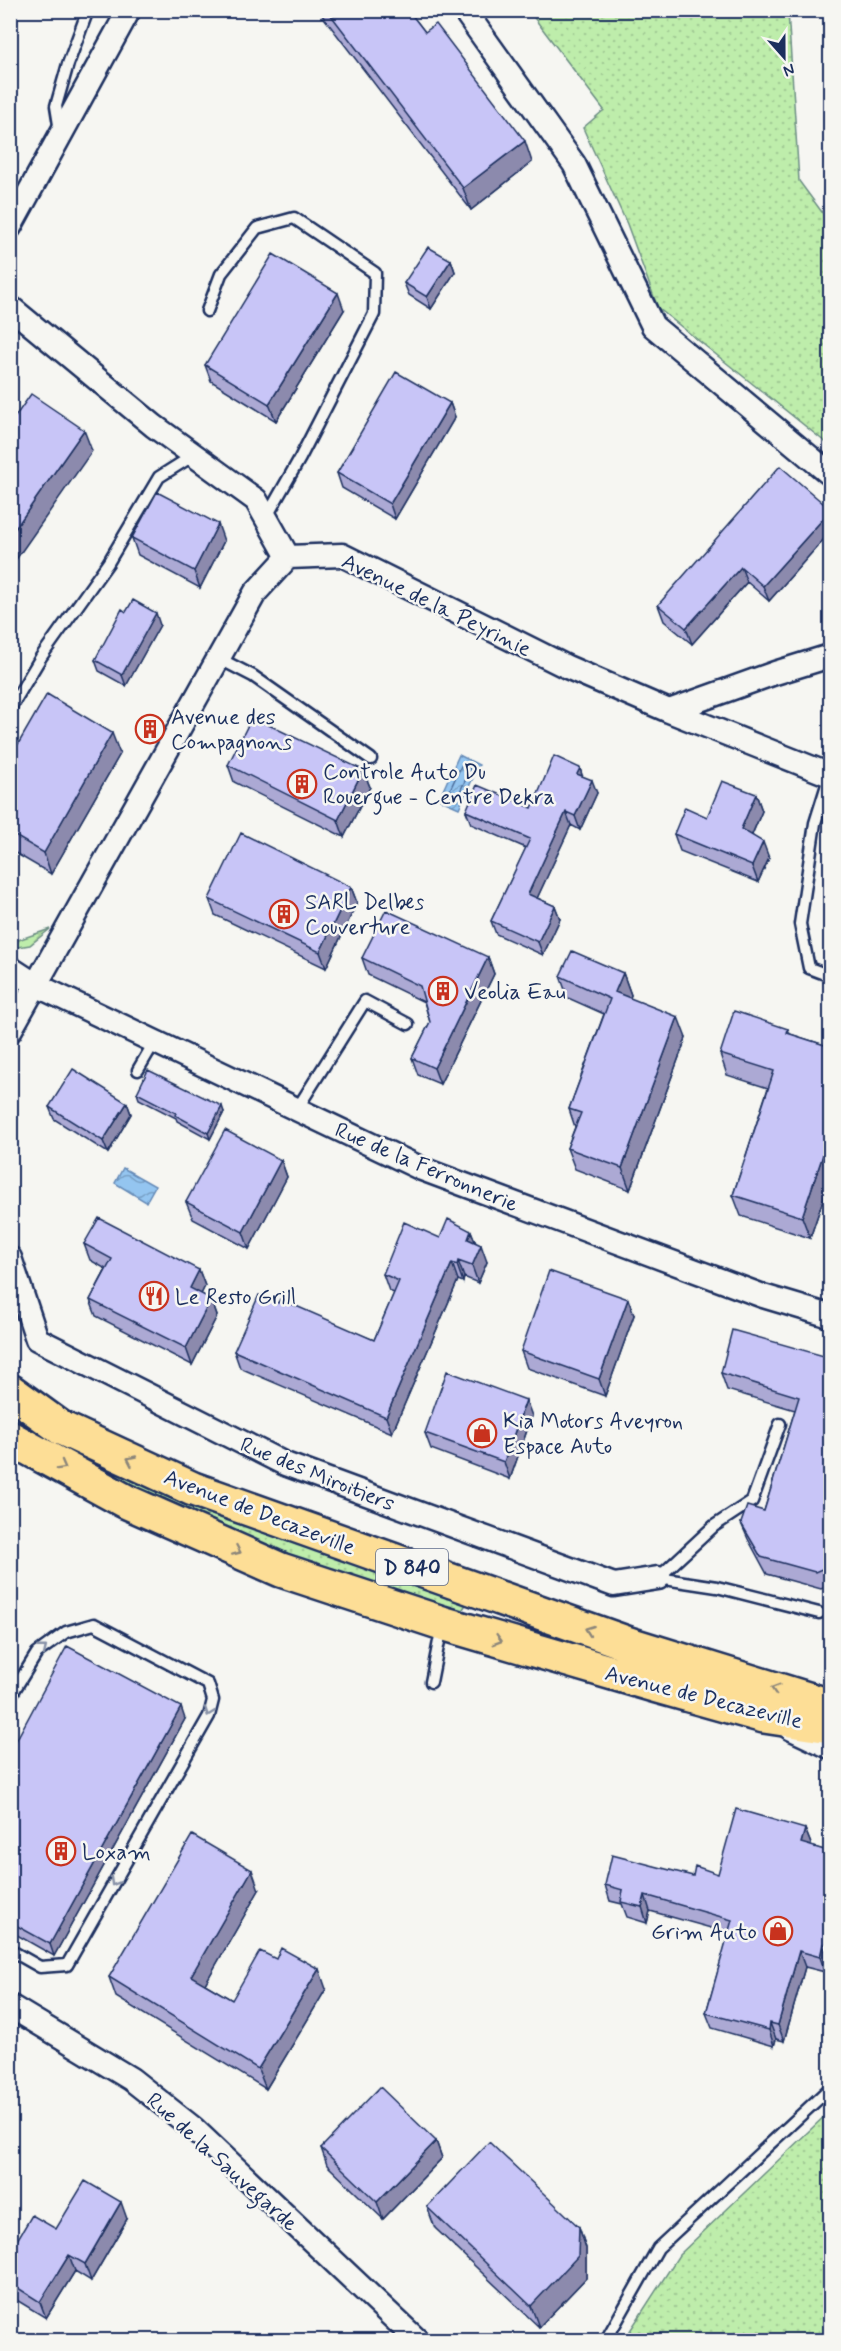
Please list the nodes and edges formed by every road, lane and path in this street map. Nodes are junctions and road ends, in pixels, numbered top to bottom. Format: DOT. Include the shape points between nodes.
graph roads {
  1 [pos="88,10"];
  2 [pos="129,10"];
  3 [pos="464,10"];
  4 [pos="60,136"];
  5 [pos="10,227"];
  6 [pos="10,307"];
  7 [pos="207,310"];
  8 [pos="194,455"];
  9 [pos="831,474"];
  10 [pos="266,518"];
  11 [pos="288,556"];
  12 [pos="831,656"];
  13 [pos="218,658"];
  14 [pos="10,709"];
  15 [pos="669,711"];
  16 [pos="371,759"];
  17 [pos="831,775"];
  18 [pos="10,968"];
  19 [pos="831,976"];
  20 [pos="36,985"];
  21 [pos="408,1024"];
  22 [pos="10,1031"];
  23 [pos="155,1041"];
  24 [pos="138,1070"];
  25 [pos="297,1109"];
  26 [pos="10,1258"];
  27 [pos="831,1316"];
  28 [pos="10,1391"];
  29 [pos="780,1424"];
  30 [pos="10,1438"];
  31 [pos="658,1578"];
  32 [pos="819,1613"];
  33 [pos="442,1623"];
  34 [pos="431,1682"];
  35 [pos="10,1697"];
  36 [pos="831,1706"];
  37 [pos="764,1716"];
  38 [pos="831,1726"];
  39 [pos="831,1747"];
  40 [pos="10,1950"];
  41 [pos="10,2006"];
  42 [pos="831,2088"];
  43 [pos="417,2340"];
  44 [pos="606,2340"];
  1 -- 4 [label="lane" via="56,106"];
  2 -- 4 [label="street"];
  3 -- 9 [label="street" via="574,164 654,326"];
  4 -- 5 [label="street"];
  6 -- 8 [label="street"];
  7 -- 10 [label="lane" via="221,274 257,228 294,218 375,273 374,314"];
  8 -- 10 [label="street" via="256,500"];
  8 -- 14 [label="lane" via="159,477 108,563 41,657"];
  10 -- 11 [label="street"];
  11 -- 13 [label="street" via="255,593"];
  11 -- 15 [label="street, Avenue de la Peyrinie" via="342,555 567,667"];
  12 -- 15 [label="street"];
  13 -- 16 [label="lane" via="253,676"];
  13 -- 20 [label="street"];
  15 -- 17 [label="street, Avenue de la Peyrinie"];
  17 -- 19 [label="lane" via="815,823 800,924 808,968"];
  18 -- 20 [label="street, Rue de la Ferronnerie"];
  20 -- 22 [label="street"];
  20 -- 23 [label="street, Rue de la Ferronnerie"];
  21 -- 25 [label="lane" via="365,1001"];
  23 -- 24 [label="lane"];
  23 -- 25 [label="street, Rue de la Ferronnerie"];
  25 -- 27 [label="street, Rue de la Ferronnerie" via="422,1169 763,1296"];
  26 -- 31 [label="street, Rue des Miroitiers" via="37,1339 285,1464 614,1585"];
  36 -- 28 [label="main road, Avenue de Decazeville / D 840, one-way" via="629,1644 193,1489 61,1428"];
  29 -- 31 [label="lane" via="752,1501 714,1526"];
  30 -- 33 [label="main road, Avenue de Decazeville / D 840, one-way" via="125,1501 281,1570"];
  31 -- 32 [label="lane" via="717,1587"];
  33 -- 34 [label="lane"];
  33 -- 37 [label="main road, Avenue de Decazeville / D 840, one-way"];
  35 -- 40 [label="lane, one-way" via="37,1653 66,1632 94,1624 208,1684 213,1700 209,1716 67,1965 40,1967"];
  37 -- 38 [label="main road, Avenue de Decazeville / D 840"];
  37 -- 39 [label="street"];
  41 -- 43 [label="street, Rue de la Sauvegarde" via="131,2079 193,2128"];
  42 -- 44 [label="lane" via="658,2248"];
}
